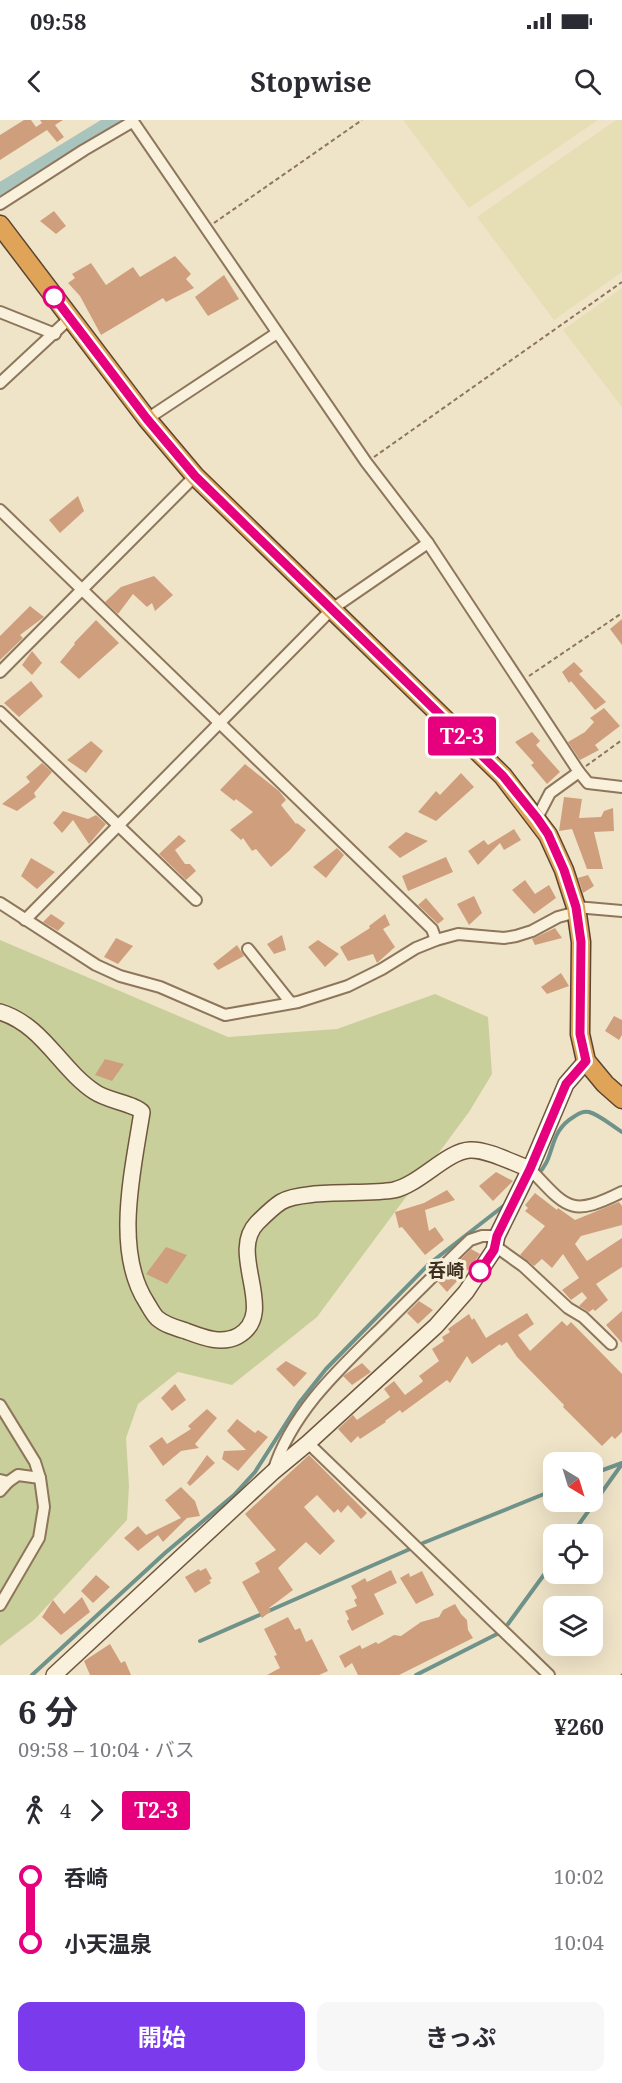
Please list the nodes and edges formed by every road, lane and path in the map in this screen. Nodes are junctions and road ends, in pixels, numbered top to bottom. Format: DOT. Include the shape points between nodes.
graph roads {
  1 [pos="362,120"];
  2 [pos="132,121"];
  3 [pos="0,204"];
  4 [pos="0,225"];
  5 [pos="206,228"];
  6 [pos="622,282"];
  7 [pos="0,312"];
  8 [pos="70,318"];
  9 [pos="277,333"];
  10 [pos="55,334"];
  11 [pos="0,383"];
  12 [pos="147,419"];
  13 [pos="366,462"];
  14 [pos="195,476"];
  15 [pos="0,510"];
  16 [pos="428,543"];
  17 [pos="82,588"];
  18 [pos="332,609"];
  19 [pos="622,613"];
  20 [pos="0,672"];
  21 [pos="520,683"];
  22 [pos="0,712"];
  23 [pos="218,722"];
  24 [pos="622,740"];
  25 [pos="579,772"];
  26 [pos="622,787"];
  27 [pos="537,818"];
  28 [pos="118,824"];
  29 [pos="196,900"];
  30 [pos="0,903"];
  31 [pos="576,909"];
  32 [pos="622,911"];
  33 [pos="25,920"];
  34 [pos="436,940"];
  35 [pos="248,949"];
  36 [pos="291,1003"];
  37 [pos="0,1012"];
  38 [pos="586,1061"];
  39 [pos="622,1099"];
  40 [pos="528,1173"];
  41 [pos="622,1192"];
  42 [pos="496,1241"];
  43 [pos="611,1344"];
  44 [pos="0,1406"];
  45 [pos="308,1443"];
  46 [pos="273,1472"];
  47 [pos="40,1478"];
  48 [pos="4,1481"];
  49 [pos="0,1491"];
  50 [pos="0,1605"];
  51 [pos="54,1675"];
  52 [pos="549,1675"];
  1 -- 5 [label="path"];
  2 -- 3 [label="street"];
  2 -- 5 [label="street"];
  4 -- 8 [label="highway"];
  5 -- 9 [label="street"];
  6 -- 13 [label="path"];
  7 -- 10 [label="street"];
  8 -- 10 [label="street"];
  8 -- 12 [label="highway"];
  9 -- 12 [label="street"];
  9 -- 13 [label="street"];
  10 -- 11 [label="street"];
  12 -- 14 [label="highway"];
  13 -- 16 [label="street"];
  14 -- 17 [label="street"];
  14 -- 18 [label="highway"];
  15 -- 17 [label="street"];
  16 -- 18 [label="street"];
  16 -- 21 [label="street"];
  17 -- 20 [label="street"];
  17 -- 23 [label="street"];
  18 -- 23 [label="street"];
  18 -- 27 [label="highway" via="503,776"];
  19 -- 21 [label="path"];
  21 -- 25 [label="street"];
  22 -- 28 [label="street"];
  23 -- 28 [label="street"];
  23 -- 34 [label="street" via="432,929"];
  24 -- 25 [label="path"];
  25 -- 26 [label="street" via="588,783"];
  25 -- 27 [label="street" via="550,793"];
  27 -- 31 [label="highway" via="564,870"];
  28 -- 29 [label="street"];
  28 -- 33 [label="street"];
  30 -- 33 [label="street"];
  31 -- 32 [label="street"];
  31 -- 34 [label="street" via="516,936 458,934"];
  31 -- 38 [label="highway" via="581,942 580,1034"];
  33 -- 36 [label="street" via="112,972 160,987 225,1015"];
  34 -- 36 [label="street" via="348,986"];
  35 -- 36 [label="street"];
  37 -- 40 [label="street" via="40,1036 96,1093 142,1112 127,1239 131,1268 156,1317 202,1337 227,1340 251,1323 255,1302 247,1259 249,1237 256,1224 283,1201 302,1196 394,1190 411,1184 466,1150 478,1150"];
  38 -- 39 [label="highway"];
  38 -- 40 [label="street" via="566,1084"];
  40 -- 41 [label="street" via="559,1200 574,1206 589,1207"];
  40 -- 42 [label="street"];
  42 -- 43 [label="street"];
  42 -- 45 [label="street" via="466,1292 436,1326"];
  42 -- 46 [label="street" via="482,1236 470,1240 339,1369 306,1407 280,1450"];
  44 -- 47 [label="street" via="35,1462"];
  45 -- 46 [label="street"];
  45 -- 52 [label="street"];
  46 -- 51 [label="street"];
  47 -- 48 [label="street" via="18,1475"];
  47 -- 50 [label="street" via="44,1507 39,1538"];
  48 -- 49 [label="street"];
}
